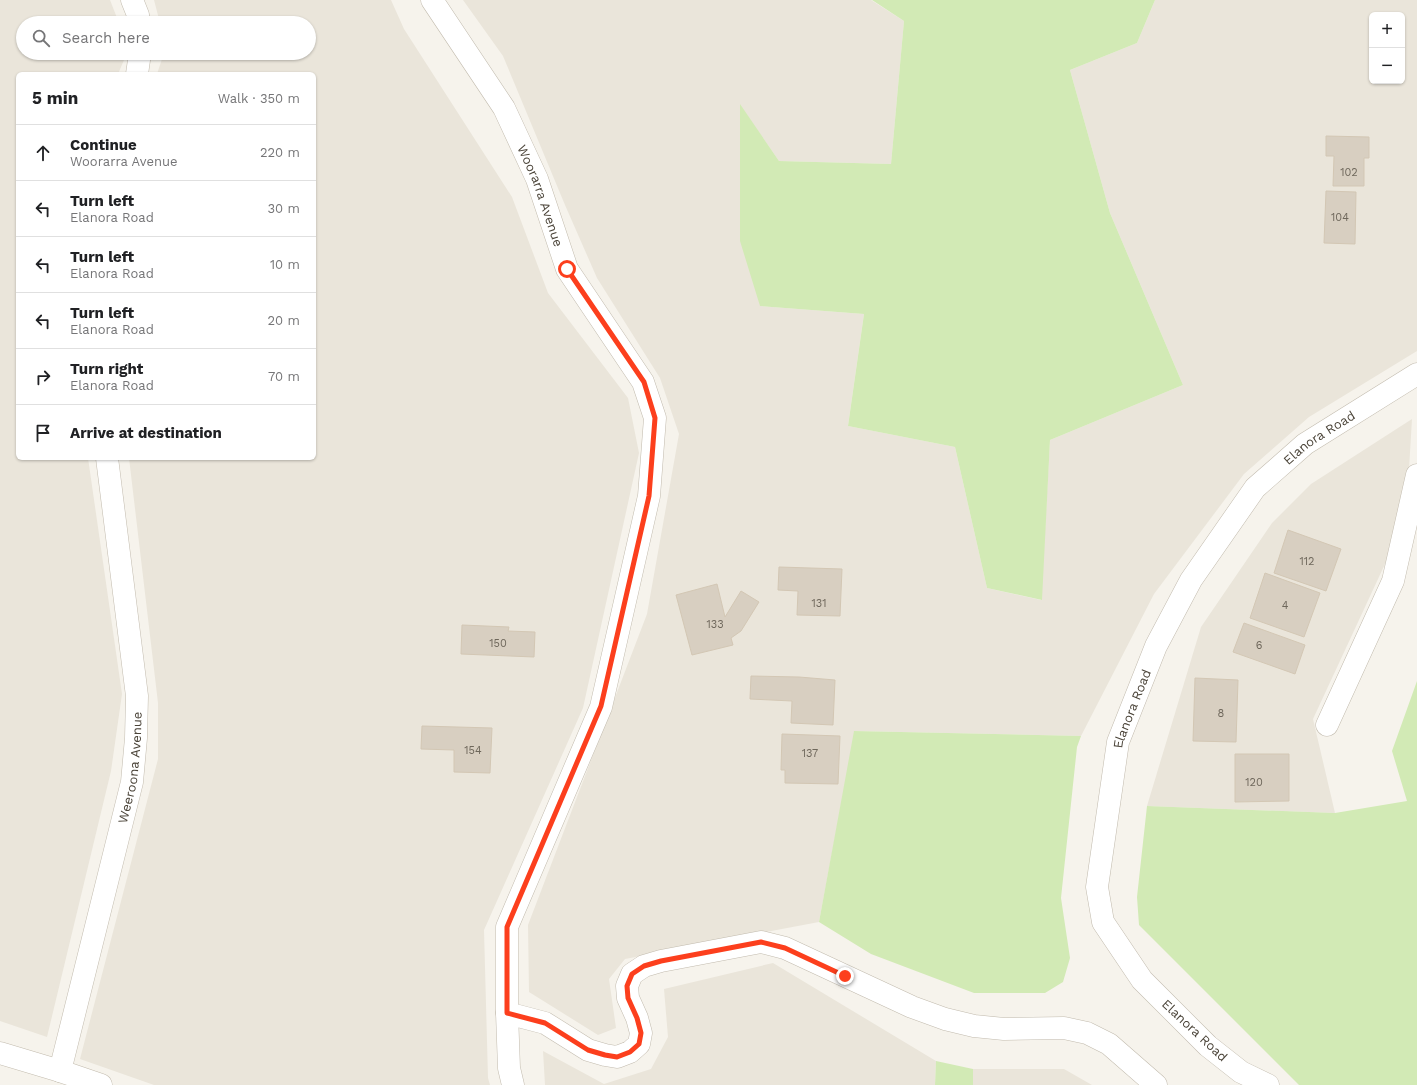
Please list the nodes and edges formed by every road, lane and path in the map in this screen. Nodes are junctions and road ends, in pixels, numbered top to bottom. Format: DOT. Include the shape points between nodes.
graph roads {
  1 [pos="132,0"];
  2 [pos="432,0"];
  3 [pos="138,16"];
  4 [pos="139,60"];
  5 [pos="137,72"];
  6 [pos="1417,374"];
  7 [pos="106,460"];
  8 [pos="1417,475"];
  9 [pos="1327,725"];
  10 [pos="507,1013"];
  11 [pos="0,1053"];
  12 [pos="60,1071"];
  13 [pos="101,1085"];
  14 [pos="513,1085"];
  15 [pos="1156,1085"];
  16 [pos="1268,1085"];
  1 -- 3 [label="street"];
  2 -- 10 [label="street, Woorarra Avenue" via="504,108 537,180 567,269 644,382 655,418 649,496 601,706 507,927"];
  4 -- 5 [label="street"];
  6 -- 16 [label="street, Elanora Road" via="1305,444 1255,488 1191,580 1156,646 1118,742 1098,887 1102,922 1142,980 1208,1046 1241,1072"];
  7 -- 12 [label="street, Weeroona Avenue" via="136,696 136,738 132,782"];
  8 -- 9 [label="street" via="1393,582"];
  10 -- 14 [label="street, Woorarra Avenue" via="509,1068"];
  10 -- 15 [label="street" via="545,1023 588,1050 617,1057 630,1052 639,1044 641,1033 628,998 627,986 632,974 644,966 661,961 761,942 785,948 885,995 945,1019 974,1026 1004,1029 1064,1028 1087,1033 1109,1044"];
  11 -- 12 [label="street"];
  12 -- 13 [label="street"];
}
